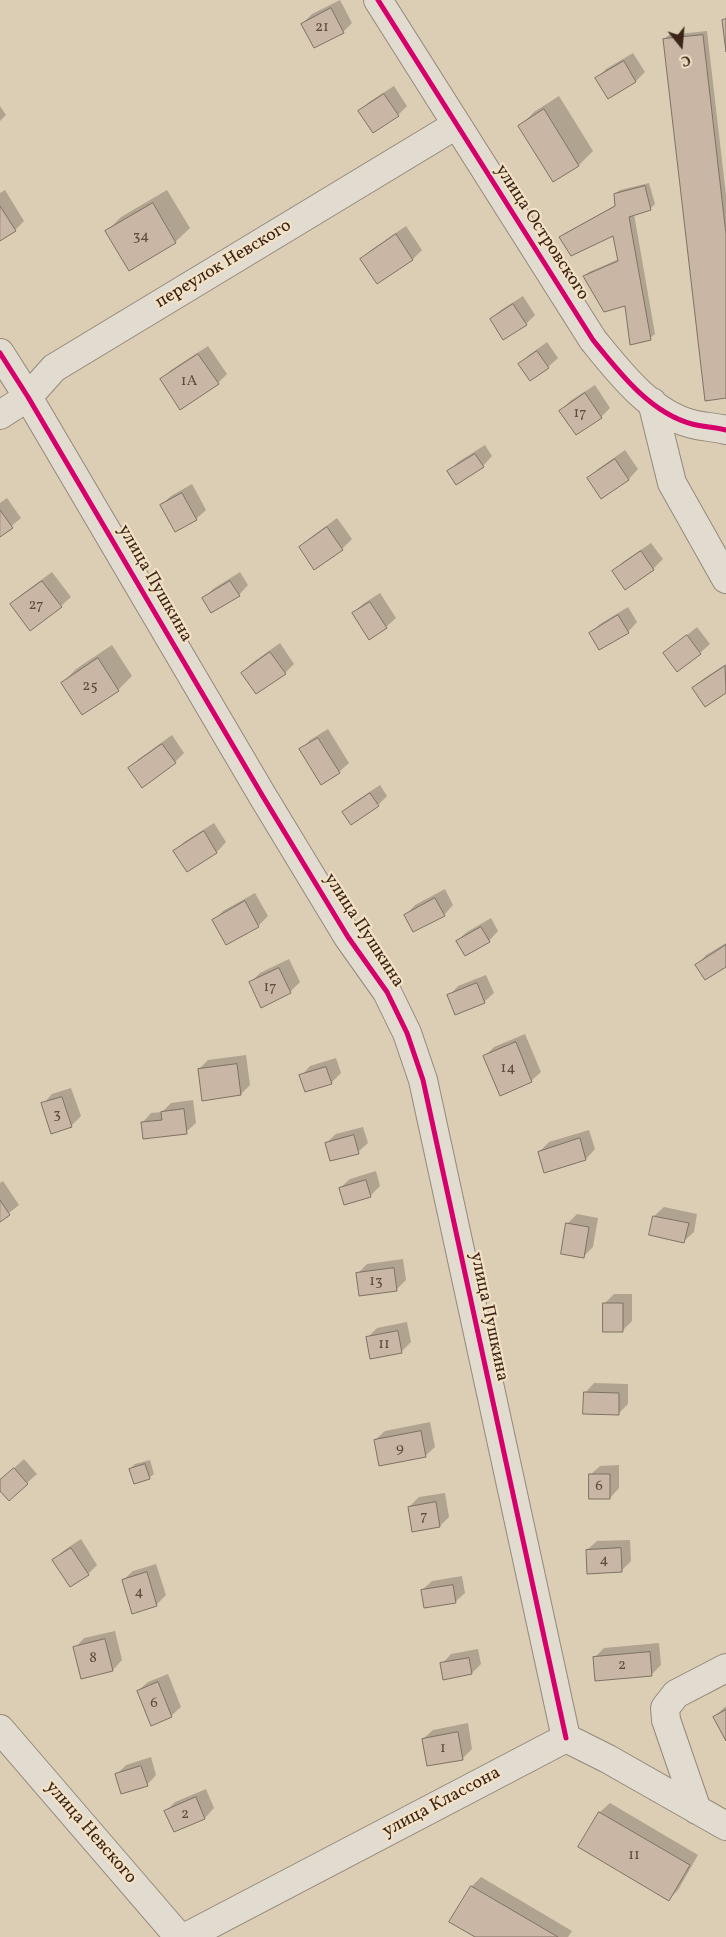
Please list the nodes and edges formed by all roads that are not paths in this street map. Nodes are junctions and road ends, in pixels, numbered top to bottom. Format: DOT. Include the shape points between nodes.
graph roads {
  1 [pos="378,0"];
  2 [pos="456,125"];
  3 [pos="0,353"];
  4 [pos="28,397"];
  5 [pos="652,402"];
  6 [pos="0,415"];
  7 [pos="726,430"];
  8 [pos="726,579"];
  9 [pos="726,1668"];
  10 [pos="0,1729"];
  11 [pos="566,1738"];
  12 [pos="697,1810"];
  13 [pos="726,1826"];
  14 [pos="179,1937"];
  15 [pos="186,1937"];
  1 -- 2 [label="street, улица Островского"];
  2 -- 4 [label="street, переулок Невского" via="54,368"];
  2 -- 5 [label="street, улица Островского" via="593,340 621,374"];
  3 -- 4 [label="street, улица Пушкина"];
  4 -- 6 [label="street, переулок Невского"];
  4 -- 11 [label="street, улица Пушкина" via="267,803 348,937 387,992 407,1033 423,1080"];
  5 -- 7 [label="street, улица Островского" via="691,424"];
  5 -- 8 [label="street" via="672,483"];
  9 -- 12 [label="street" via="676,1694 665,1708 666,1720"];
  10 -- 14 [label="street, улица Невского"];
  11 -- 12 [label="street"];
  11 -- 15 [label="street, улица Классона"];
  12 -- 13 [label="street"];
}
